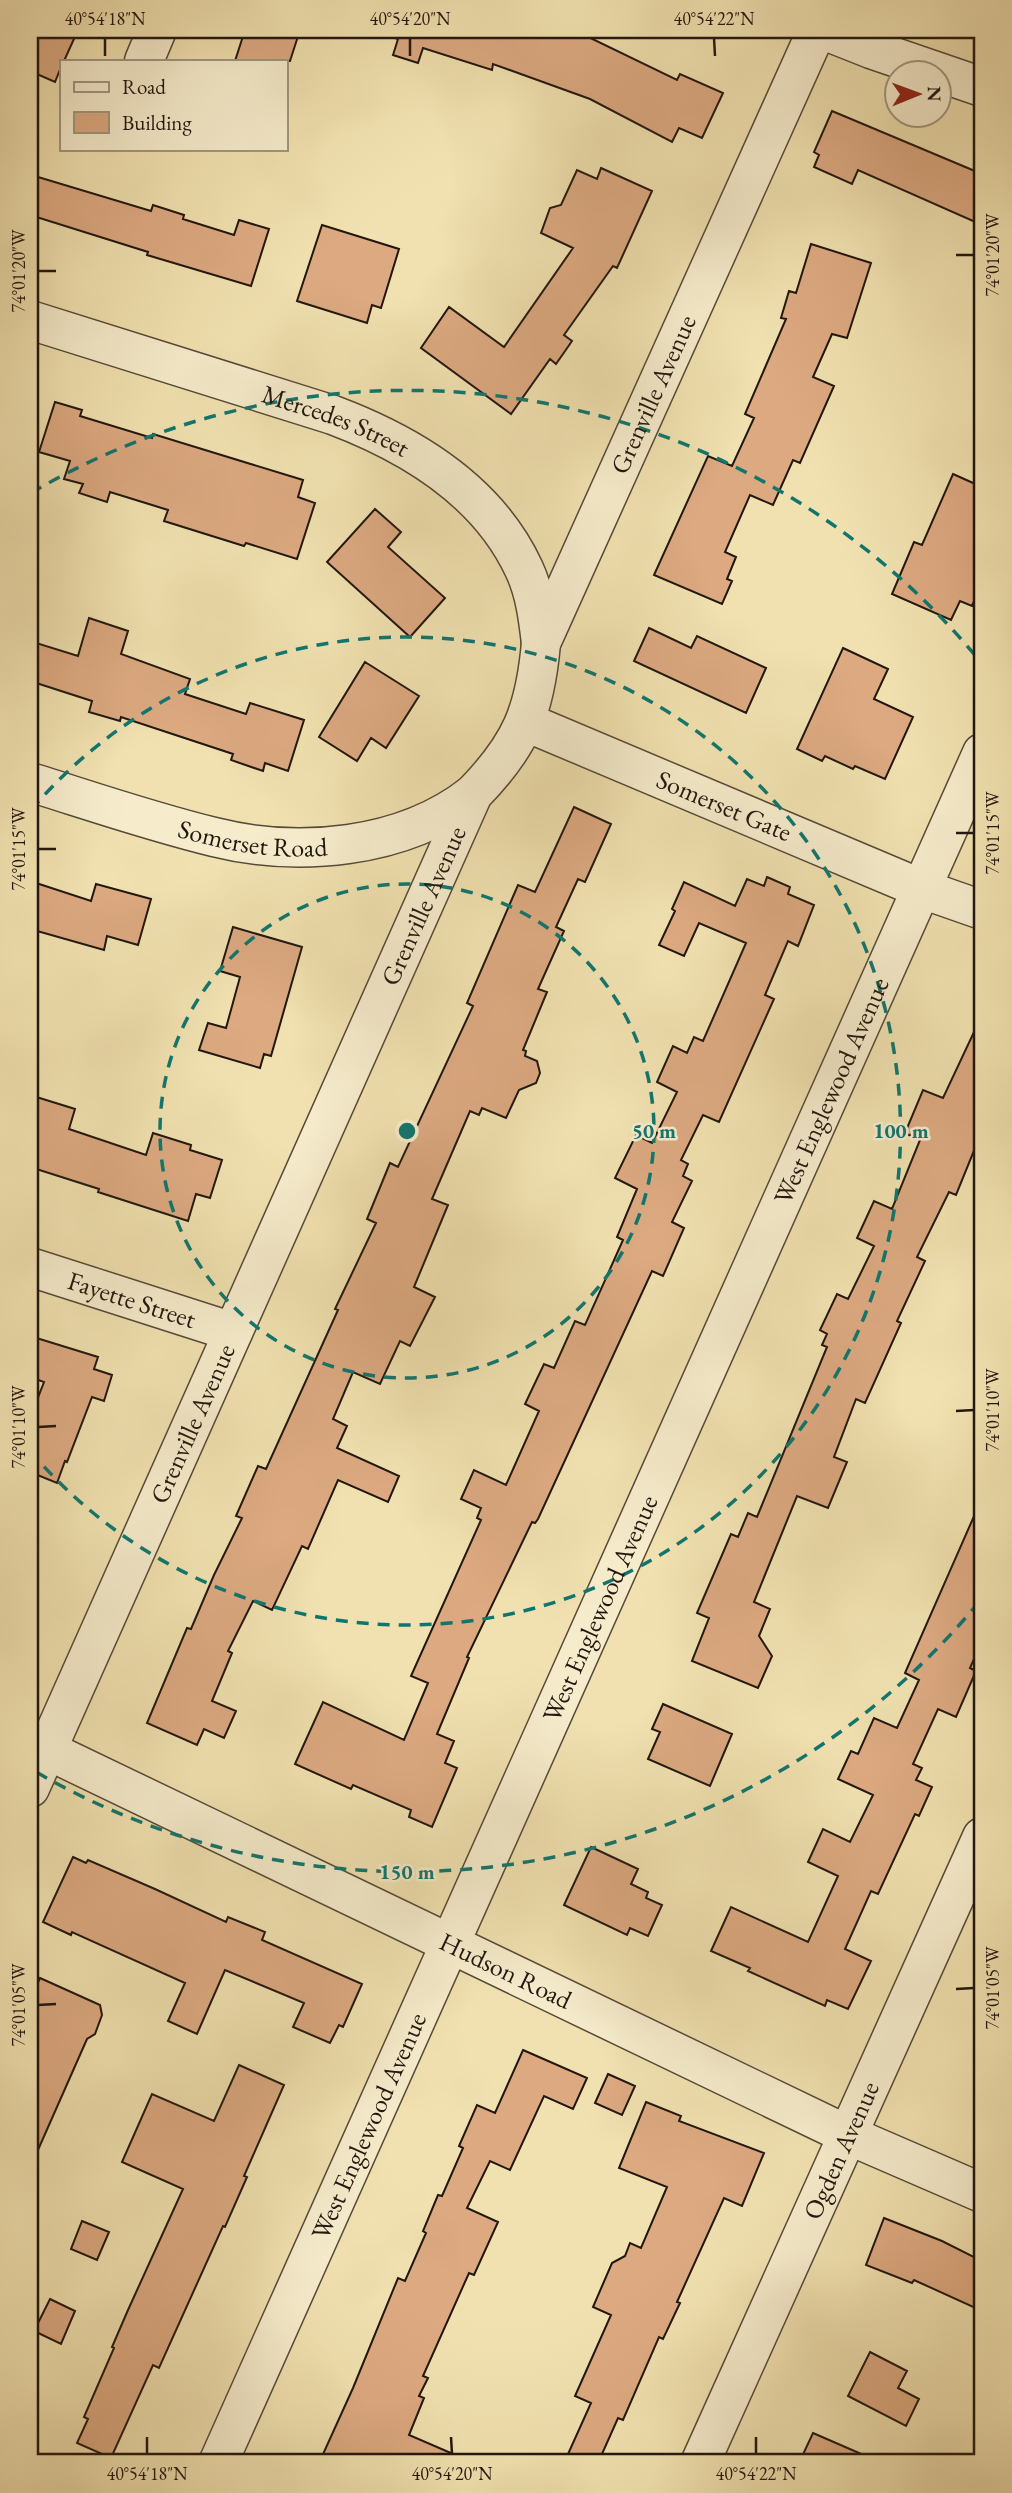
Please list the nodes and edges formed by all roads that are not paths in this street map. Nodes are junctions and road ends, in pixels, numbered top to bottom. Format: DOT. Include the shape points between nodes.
graph roads {
  1 [pos="157,30"];
  2 [pos="817,30"];
  3 [pos="823,30"];
  4 [pos="144,60"];
  5 [pos="982,87"];
  6 [pos="30,320"];
  7 [pos="541,643"];
  8 [pos="526,722"];
  9 [pos="982,753"];
  10 [pos="30,782"];
  11 [pos="473,794"];
  12 [pos="922,889"];
  13 [pos="982,910"];
  14 [pos="30,1267"];
  15 [pos="233,1332"];
  16 [pos="38,1747"];
  17 [pos="30,1788"];
  18 [pos="982,1837"];
  19 [pos="450,1944"];
  20 [pos="848,2135"];
  21 [pos="982,2193"];
  22 [pos="218,2463"];
  23 [pos="700,2463"];
  1 -- 4 [label="street"];
  2 -- 7 [label="street, Grenville Avenue"];
  3 -- 5 [label="street"];
  6 -- 7 [label="street, Mercedes Street" via="332,415 422,457 467,492 505,535 525,570"];
  7 -- 8 [label="street, Grenville Avenue" via="537,683"];
  8 -- 11 [label="street, Grenville Avenue" via="499,768"];
  8 -- 12 [label="street, Somerset Gate"];
  9 -- 12 [label="street, West Englewood Avenue"];
  10 -- 11 [label="street, Somerset Road" via="215,838 268,846 328,846 388,837 424,825"];
  11 -- 15 [label="street, Grenville Avenue"];
  12 -- 13 [label="street, Somerset Gate"];
  12 -- 19 [label="street, West Englewood Avenue"];
  14 -- 15 [label="street, Fayette Street"];
  15 -- 16 [label="street, Grenville Avenue"];
  16 -- 17 [label="street, Grenville Avenue"];
  16 -- 19 [label="street, Hudson Road"];
  18 -- 20 [label="street, Ogden Avenue"];
  19 -- 20 [label="street, Hudson Road"];
  19 -- 22 [label="street, West Englewood Avenue"];
  20 -- 21 [label="street, Hudson Road"];
  20 -- 23 [label="street, Ogden Avenue"];
}
